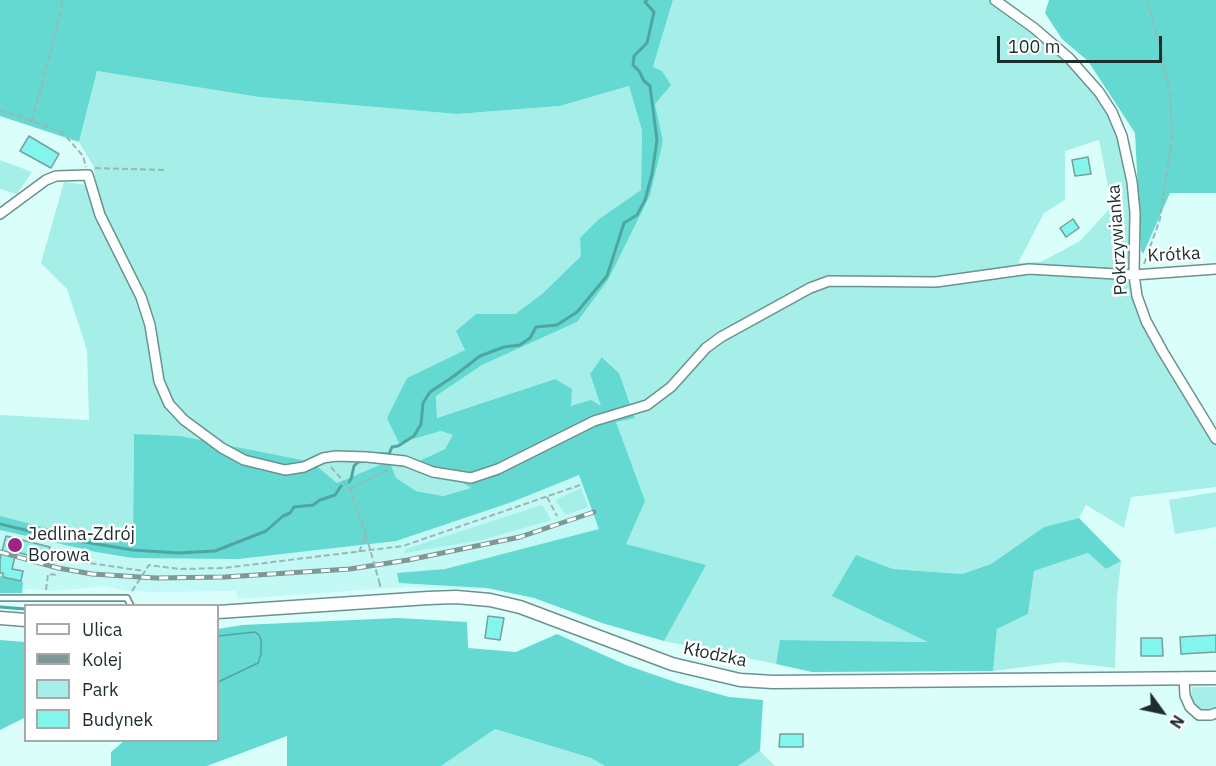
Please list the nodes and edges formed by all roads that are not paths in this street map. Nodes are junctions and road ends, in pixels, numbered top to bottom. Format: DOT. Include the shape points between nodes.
graph roads {
  1 [pos="995,0"];
  2 [pos="0,214"];
  3 [pos="1216,269"];
  4 [pos="1134,275"];
  5 [pos="1216,439"];
  6 [pos="0,598"];
  7 [pos="130,604"];
  8 [pos="219,612"];
  9 [pos="0,618"];
  10 [pos="24,620"];
  11 [pos="1184,677"];
  12 [pos="1216,678"];
  13 [pos="1216,713"];
  1 -- 4 [label="street, Pokrzywianka" via="1069,58 1112,112 1122,136 1132,182"];
  2 -- 4 [label="street, Krótka" via="46,180 87,172 100,215 141,297 159,381 169,404 222,448 244,460 285,470 336,456 405,461 433,472 471,478 498,469 594,421 647,405 721,337 829,281 936,282 1029,269"];
  3 -- 4 [label="street, Krótka"];
  4 -- 5 [label="street, Pokrzywianka" via="1146,321"];
  6 -- 7 [label="lane" via="127,598"];
  8 -- 11 [label="main road, Kłodzka" via="428,598 490,600 520,607 639,654 740,680"];
  9 -- 10 [label="main road"];
  11 -- 12 [label="main road, Kłodzka"];
  11 -- 13 [label="street" via="1190,707 1199,715"];
}
